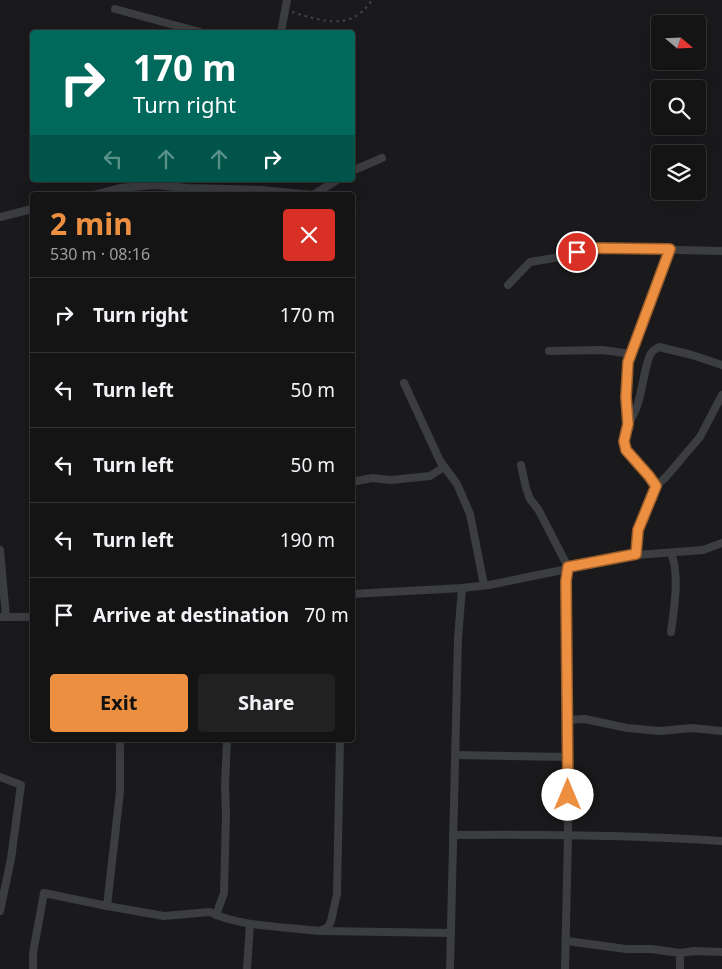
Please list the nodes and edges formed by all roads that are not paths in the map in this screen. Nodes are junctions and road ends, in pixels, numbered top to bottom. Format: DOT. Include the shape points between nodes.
graph roads {
  1 [pos="287,0"];
  2 [pos="116,9"];
  3 [pos="193,30"];
  4 [pos="282,30"];
  5 [pos="382,158"];
  6 [pos="355,170"];
  7 [pos="334,182"];
  8 [pos="105,192"];
  9 [pos="282,192"];
  10 [pos="318,192"];
  11 [pos="30,210"];
  12 [pos="0,217"];
  13 [pos="670,249"];
  14 [pos="722,251"];
  15 [pos="508,285"];
  16 [pos="549,351"];
  17 [pos="631,354"];
  18 [pos="722,365"];
  19 [pos="404,383"];
  20 [pos="722,395"];
  21 [pos="628,424"];
  22 [pos="521,466"];
  23 [pos="444,467"];
  24 [pos="355,481"];
  25 [pos="656,486"];
  26 [pos="722,542"];
  27 [pos="0,550"];
  28 [pos="671,553"];
  29 [pos="636,554"];
  30 [pos="568,567"];
  31 [pos="484,585"];
  32 [pos="462,588"];
  33 [pos="355,594"];
  34 [pos="3,617"];
  35 [pos="30,617"];
  36 [pos="671,632"];
  37 [pos="568,720"];
  38 [pos="722,731"];
  39 [pos="120,742"];
  40 [pos="227,742"];
  41 [pos="340,742"];
  42 [pos="455,754"];
  43 [pos="568,757"];
  44 [pos="0,777"];
  45 [pos="568,834"];
  46 [pos="453,835"];
  47 [pos="722,841"];
  48 [pos="2,890"];
  49 [pos="107,906"];
  50 [pos="0,911"];
  51 [pos="216,915"];
  52 [pos="250,924"];
  53 [pos="320,931"];
  54 [pos="450,933"];
  55 [pos="567,941"];
  56 [pos="722,952"];
  57 [pos="680,953"];
  58 [pos="33,969"];
  59 [pos="247,969"];
  60 [pos="450,969"];
  61 [pos="565,969"];
  62 [pos="680,969"];
  1 -- 4 [label="street"];
  2 -- 3 [label="street"];
  5 -- 6 [label="street"];
  7 -- 10 [label="street"];
  8 -- 9 [label="street" via="154,185"];
  11 -- 12 [label="street"];
  13 -- 14 [label="street"];
  13 -- 15 [label="street" via="589,248 530,262"];
  13 -- 17 [label="street"];
  16 -- 17 [label="street" via="603,350"];
  17 -- 21 [label="street" via="626,397"];
  18 -- 21 [label="street" via="659,347 654,350 633,418"];
  19 -- 23 [label="street"];
  20 -- 25 [label="street" via="700,437"];
  21 -- 25 [label="street" via="624,441 626,450"];
  22 -- 30 [label="street" via="530,499"];
  23 -- 24 [label="street" via="430,476"];
  23 -- 31 [label="street" via="470,514"];
  25 -- 29 [label="street" via="638,530"];
  26 -- 28 [label="street" via="703,550"];
  27 -- 34 [label="street"];
  28 -- 29 [label="street"];
  28 -- 36 [label="street" via="675,562 675,607"];
  29 -- 30 [label="street"];
  30 -- 31 [label="street"];
  30 -- 37 [label="street"];
  31 -- 32 [label="street"];
  32 -- 33 [label="street"];
  32 -- 42 [label="street"];
  34 -- 35 [label="street"];
  37 -- 38 [label="street" via="585,719 660,731 691,728"];
  37 -- 43 [label="street"];
  39 -- 49 [label="street" via="120,792"];
  40 -- 51 [label="street" via="224,893"];
  41 -- 53 [label="street" via="337,894 332,921"];
  42 -- 43 [label="street"];
  42 -- 46 [label="street"];
  43 -- 45 [label="street"];
  44 -- 48 [label="street" via="21,785 11,859"];
  45 -- 46 [label="street"];
  45 -- 47 [label="street"];
  45 -- 55 [label="street"];
  46 -- 54 [label="street"];
  48 -- 50 [label="street"];
  49 -- 51 [label="street" via="164,916 210,912"];
  49 -- 58 [label="street" via="44,893"];
  51 -- 52 [label="street"];
  52 -- 53 [label="street"];
  52 -- 59 [label="street"];
  53 -- 54 [label="street"];
  54 -- 60 [label="street"];
  55 -- 57 [label="street"];
  55 -- 61 [label="street"];
  56 -- 57 [label="street"];
  57 -- 62 [label="street"];
}
